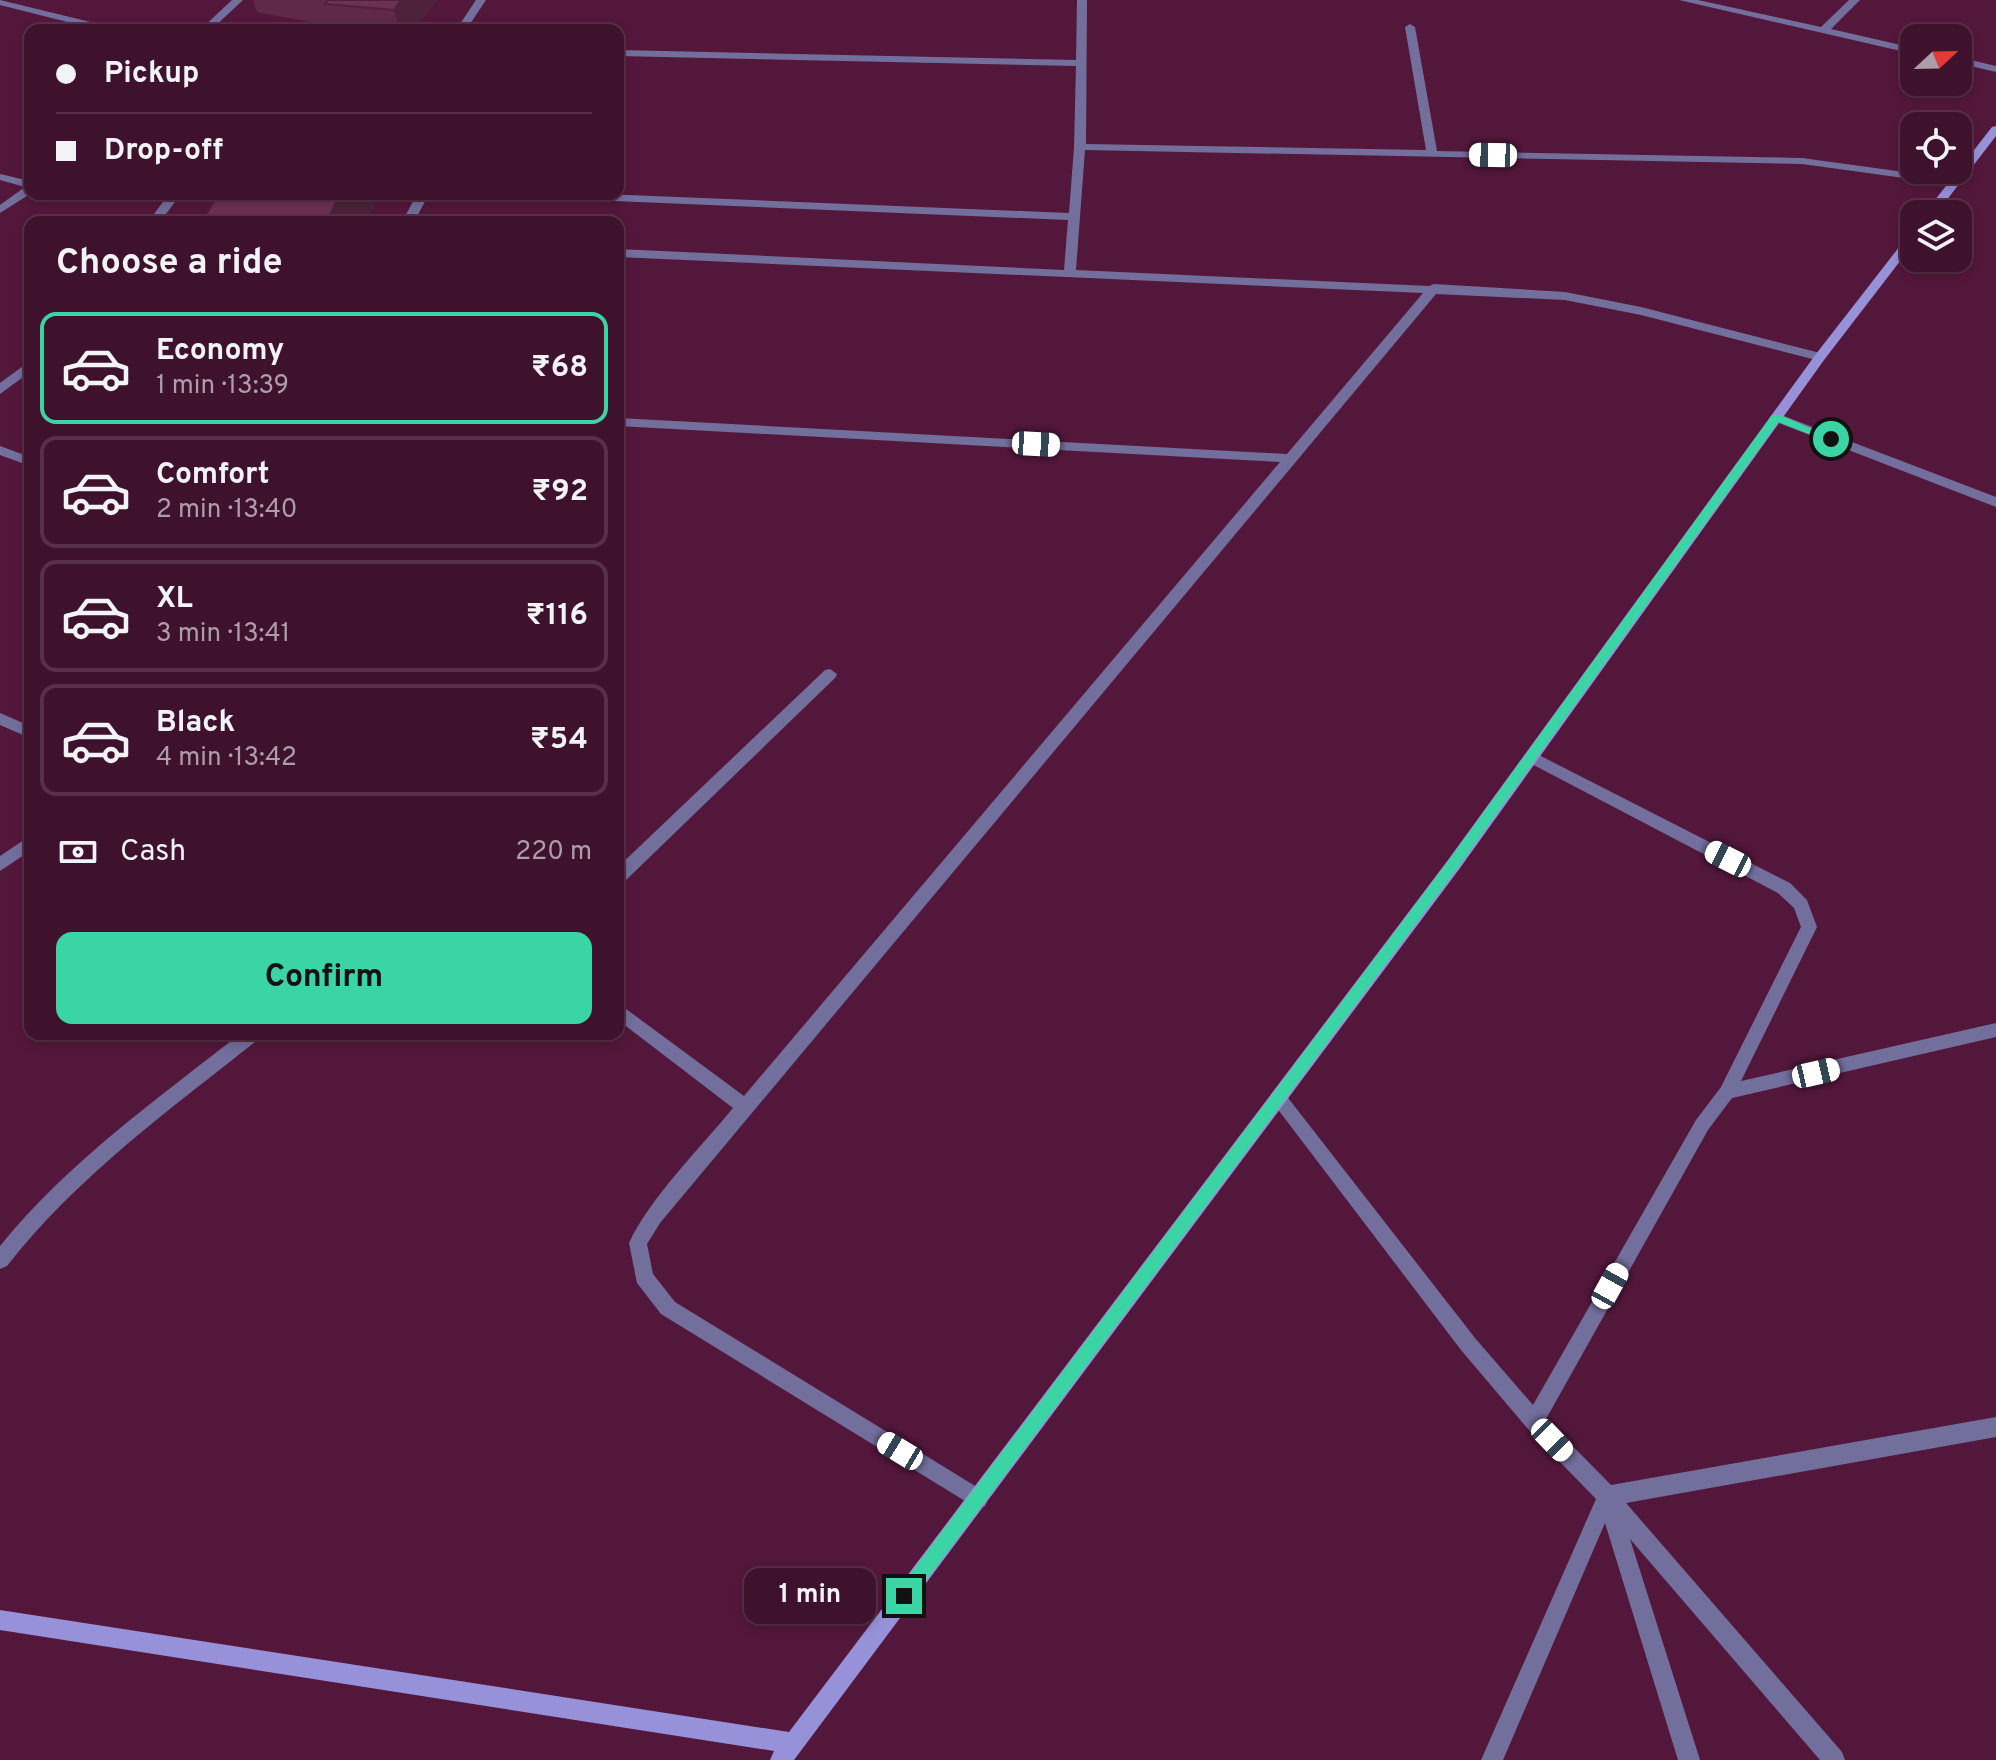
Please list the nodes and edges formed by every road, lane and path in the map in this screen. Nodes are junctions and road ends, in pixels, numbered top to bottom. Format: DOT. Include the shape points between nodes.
graph roads {
  1 [pos="238,0"];
  2 [pos="481,0"];
  3 [pos="1082,0"];
  4 [pos="1684,0"];
  5 [pos="1855,0"];
  6 [pos="0,2"];
  7 [pos="87,24"];
  8 [pos="212,24"];
  9 [pos="465,24"];
  10 [pos="1410,27"];
  11 [pos="1823,31"];
  12 [pos="1900,48"];
  13 [pos="624,53"];
  14 [pos="1081,63"];
  15 [pos="1972,63"];
  16 [pos="1996,69"];
  17 [pos="1996,129"];
  18 [pos="1080,147"];
  19 [pos="1432,154"];
  20 [pos="1972,160"];
  21 [pos="1900,174"];
  22 [pos="0,177"];
  23 [pos="1953,184"];
  24 [pos="24,185"];
  25 [pos="24,192"];
  26 [pos="624,198"];
  27 [pos="1941,200"];
  28 [pos="0,210"];
  29 [pos="1075,217"];
  30 [pos="624,253"];
  31 [pos="1900,253"];
  32 [pos="1070,274"];
  33 [pos="1434,288"];
  34 [pos="1820,357"];
  35 [pos="24,370"];
  36 [pos="0,390"];
  37 [pos="1776,417"];
  38 [pos="624,422"];
  39 [pos="0,450"];
  40 [pos="1289,458"];
  41 [pos="24,460"];
  42 [pos="1996,502"];
  43 [pos="830,674"];
  44 [pos="0,719"];
  45 [pos="24,729"];
  46 [pos="1531,757"];
  47 [pos="24,847"];
  48 [pos="0,865"];
  49 [pos="624,871"];
  50 [pos="624,1015"];
  51 [pos="1996,1030"];
  52 [pos="245,1040"];
  53 [pos="1727,1092"];
  54 [pos="1279,1099"];
  55 [pos="745,1107"];
  56 [pos="0,1260"];
  57 [pos="1534,1421"];
  58 [pos="1996,1427"];
  59 [pos="1607,1496"];
  60 [pos="978,1499"];
  61 [pos="0,1620"];
  62 [pos="787,1752"];
  63 [pos="1492,1760"];
  64 [pos="1689,1760"];
  65 [pos="1834,1760"];
  1 -- 8 [label="street"];
  2 -- 9 [label="street"];
  3 -- 14 [label="street"];
  4 -- 11 [label="street"];
  5 -- 11 [label="street"];
  6 -- 7 [label="street"];
  10 -- 19 [label="street"];
  11 -- 12 [label="street"];
  13 -- 14 [label="street"];
  14 -- 18 [label="street"];
  15 -- 16 [label="street"];
  17 -- 20 [label="main road"];
  18 -- 19 [label="street"];
  18 -- 29 [label="street"];
  19 -- 21 [label="street" via="1802,161"];
  22 -- 24 [label="street"];
  23 -- 27 [label="main road"];
  25 -- 28 [label="street"];
  26 -- 29 [label="street"];
  29 -- 32 [label="street"];
  30 -- 32 [label="street"];
  31 -- 34 [label="main road"];
  32 -- 33 [label="street"];
  33 -- 34 [label="street" via="1565,296"];
  33 -- 40 [label="street"];
  34 -- 37 [label="main road"];
  35 -- 36 [label="street"];
  37 -- 42 [label="street"];
  37 -- 46 [label="main road"];
  38 -- 40 [label="street"];
  39 -- 41 [label="street"];
  40 -- 55 [label="street"];
  43 -- 49 [label="street"];
  44 -- 45 [label="street"];
  46 -- 53 [label="street" via="1784,888 1801,905 1809,927"];
  46 -- 54 [label="main road"];
  47 -- 48 [label="street"];
  50 -- 55 [label="street"];
  51 -- 53 [label="street"];
  52 -- 56 [label="street" via="91,1162 26,1225"];
  53 -- 57 [label="street" via="1702,1125"];
  54 -- 57 [label="street"];
  54 -- 60 [label="main road"];
  55 -- 60 [label="street" via="638,1243 644,1277 668,1308"];
  57 -- 59 [label="street"];
  58 -- 59 [label="street"];
  59 -- 63 [label="street"];
  59 -- 64 [label="street"];
  59 -- 65 [label="street"];
  60 -- 62 [label="main road"];
  61 -- 62 [label="main road"];
}
